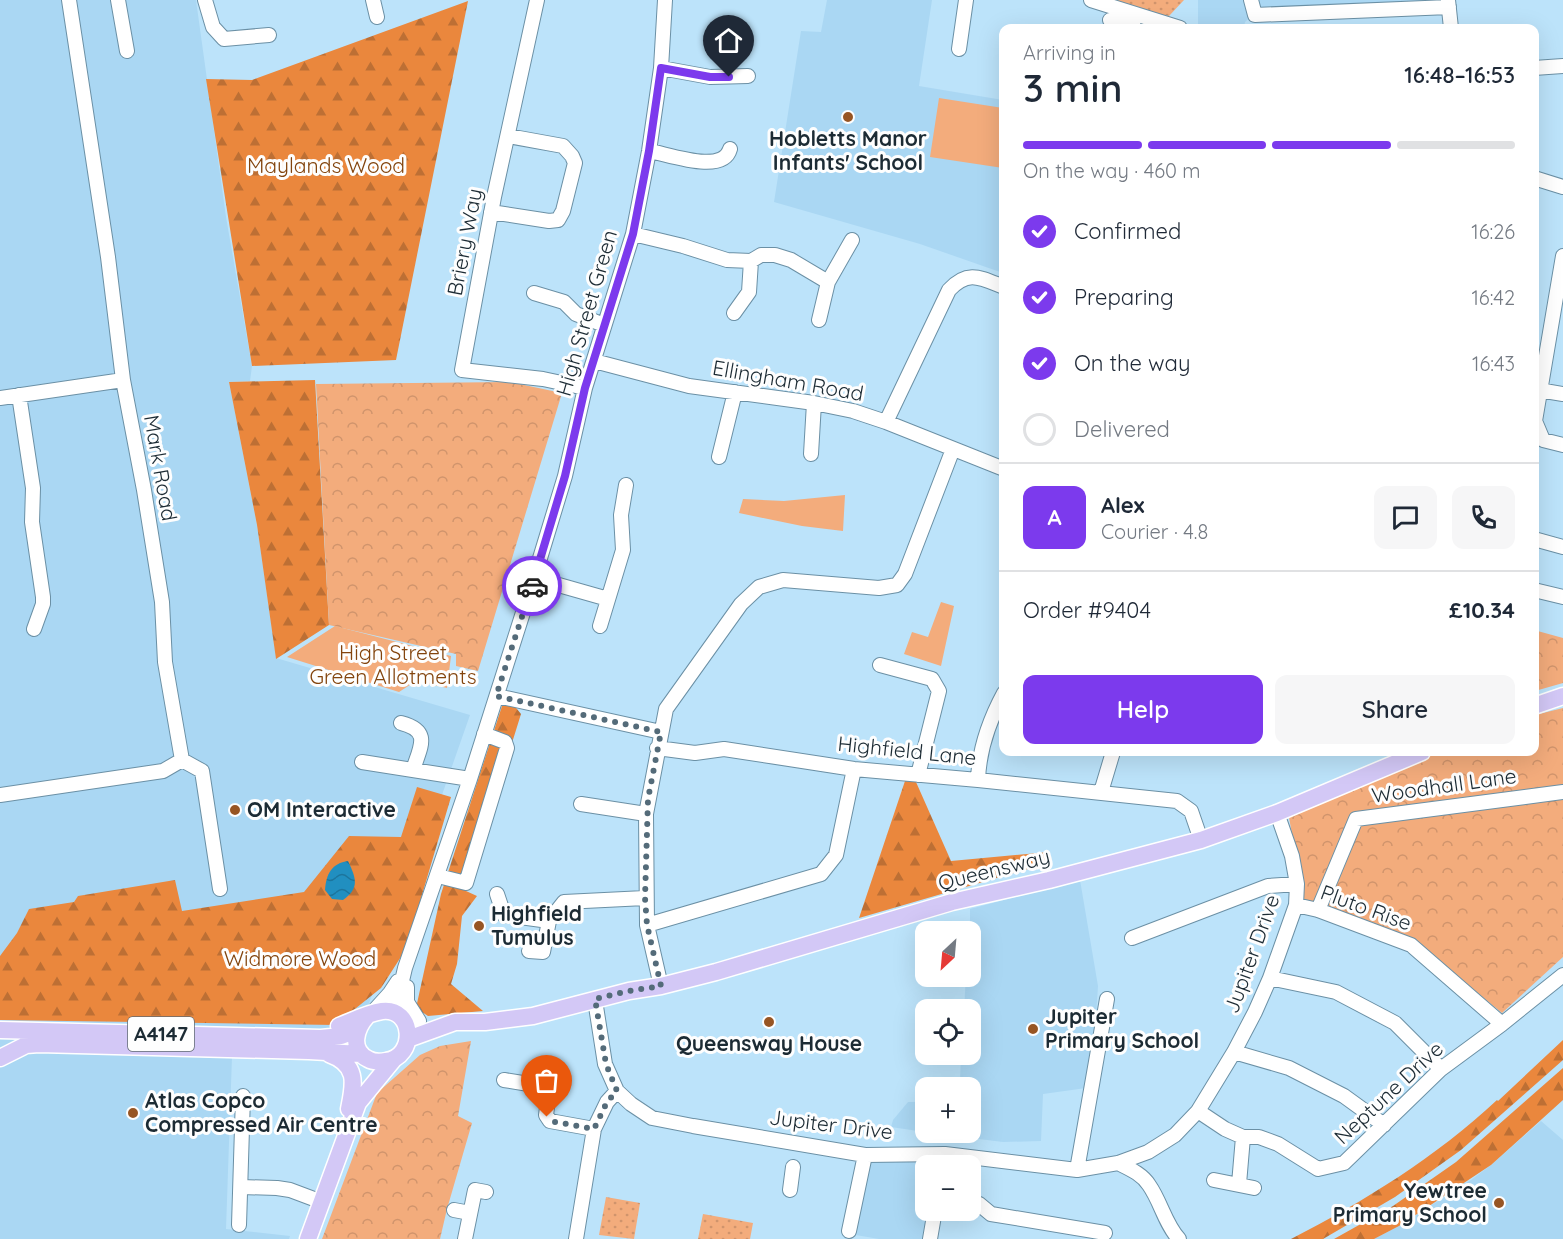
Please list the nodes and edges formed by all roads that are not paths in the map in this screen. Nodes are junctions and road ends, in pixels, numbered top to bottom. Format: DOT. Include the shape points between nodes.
graph roads {
  1 [pos="69,0"];
  2 [pos="118,0"];
  3 [pos="205,0"];
  4 [pos="373,0"];
  5 [pos="537,0"];
  6 [pos="665,0"];
  7 [pos="966,0"];
  8 [pos="1091,0"];
  9 [pos="1251,0"];
  10 [pos="1448,3"];
  11 [pos="1383,5"];
  12 [pos="1111,9"];
  13 [pos="377,17"];
  14 [pos="1130,24"];
  15 [pos="1165,24"];
  16 [pos="1451,24"];
  17 [pos="269,35"];
  18 [pos="959,49"];
  19 [pos="127,51"];
  20 [pos="1563,66"];
  21 [pos="661,68"];
  22 [pos="1539,68"];
  23 [pos="748,76"];
  24 [pos="508,136"];
  25 [pos="730,149"];
  26 [pos="649,151"];
  27 [pos="1539,180"];
  28 [pos="1563,188"];
  29 [pos="491,212"];
  30 [pos="633,234"];
  31 [pos="852,240"];
  32 [pos="1563,256"];
  33 [pos="751,261"];
  34 [pos="828,282"];
  35 [pos="999,285"];
  36 [pos="534,293"];
  37 [pos="734,313"];
  38 [pos="819,320"];
  39 [pos="604,325"];
  40 [pos="594,361"];
  41 [pos="123,380"];
  42 [pos="585,388"];
  43 [pos="1539,390"];
  44 [pos="735,392"];
  45 [pos="1563,394"];
  46 [pos="19,395"];
  47 [pos="0,398"];
  48 [pos="814,403"];
  49 [pos="886,422"];
  50 [pos="1539,430"];
  51 [pos="1563,445"];
  52 [pos="953,449"];
  53 [pos="811,454"];
  54 [pos="719,457"];
  55 [pos="999,467"];
  56 [pos="626,484"];
  57 [pos="1539,540"];
  58 [pos="1563,547"];
  59 [pos="534,579"];
  60 [pos="1539,591"];
  61 [pos="1563,597"];
  62 [pos="608,599"];
  63 [pos="600,626"];
  64 [pos="34,629"];
  65 [pos="880,665"];
  66 [pos="496,696"];
  67 [pos="1563,696"];
  68 [pos="999,702"];
  69 [pos="1539,704"];
  70 [pos="401,723"];
  71 [pos="661,732"];
  72 [pos="484,734"];
  73 [pos="657,748"];
  74 [pos="1112,756"];
  75 [pos="1412,756"];
  76 [pos="182,760"];
  77 [pos="362,762"];
  78 [pos="413,770"];
  79 [pos="854,770"];
  80 [pos="918,776"];
  81 [pos="470,779"];
  82 [pos="978,780"];
  83 [pos="1101,792"];
  84 [pos="1563,792"];
  85 [pos="0,795"];
  86 [pos="581,804"];
  87 [pos="1277,813"];
  88 [pos="646,814"];
  89 [pos="1202,840"];
  90 [pos="438,876"];
  91 [pos="1298,884"];
  92 [pos="220,889"];
  93 [pos="497,894"];
  94 [pos="645,898"];
  95 [pos="1296,905"];
  96 [pos="1318,910"];
  97 [pos="549,921"];
  98 [pos="647,925"];
  99 [pos="1132,938"];
  100 [pos="415,940"];
  101 [pos="529,951"];
  102 [pos="405,968"];
  103 [pos="1563,975"];
  104 [pos="1270,978"];
  105 [pos="661,986"];
  106 [pos="595,999"];
  107 [pos="1107,999"];
  108 [pos="407,1019"];
  109 [pos="365,1020"];
  110 [pos="455,1022"];
  111 [pos="1502,1024"];
  112 [pos="0,1030"];
  113 [pos="408,1039"];
  114 [pos="309,1051"];
  115 [pos="1234,1052"];
  116 [pos="362,1055"];
  117 [pos="0,1058"];
  118 [pos="396,1058"];
  119 [pos="1442,1069"];
  120 [pos="504,1080"];
  121 [pos="617,1091"];
  122 [pos="243,1096"];
  123 [pos="360,1098"];
  124 [pos="1198,1111"];
  125 [pos="1384,1125"];
  126 [pos="594,1129"];
  127 [pos="1243,1137"];
  128 [pos="798,1144"];
  129 [pos="1148,1152"];
  130 [pos="865,1155"];
  131 [pos="338,1157"];
  132 [pos="915,1158"];
  133 [pos="981,1163"];
  134 [pos="1118,1163"];
  135 [pos="1077,1170"];
  136 [pos="1145,1179"];
  137 [pos="1214,1180"];
  138 [pos="1239,1184"];
  139 [pos="241,1187"];
  140 [pos="1254,1188"];
  141 [pos="790,1190"];
  142 [pos="486,1192"];
  143 [pos="322,1202"];
  144 [pos="981,1205"];
  145 [pos="454,1210"];
  146 [pos="470,1213"];
  147 [pos="933,1221"];
  148 [pos="239,1225"];
  149 [pos="849,1231"];
  150 [pos="1105,1233"];
  151 [pos="308,1239"];
  152 [pos="465,1239"];
  153 [pos="576,1239"];
  154 [pos="930,1239"];
  155 [pos="1179,1239"];
  1 -- 41 [label="street, Mark Road"];
  2 -- 19 [label="street"];
  3 -- 17 [label="street" via="213,27 224,39"];
  4 -- 13 [label="street"];
  5 -- 24 [label="street, Briery Way"];
  6 -- 21 [label="street, High Street Green"];
  7 -- 18 [label="street"];
  8 -- 12 [label="street"];
  9 -- 11 [label="street" via="1255,15"];
  10 -- 11 [label="street"];
  10 -- 16 [label="street"];
  12 -- 14 [label="street"];
  12 -- 15 [label="street"];
  20 -- 22 [label="street"];
  21 -- 23 [label="street" via="710,77"];
  21 -- 26 [label="street, High Street Green"];
  24 -- 29 [label="street, Briery Way"];
  24 -- 29 [label="street" via="563,146 574,163 558,220"];
  25 -- 26 [label="street" via="720,162 700,162"];
  26 -- 30 [label="street, High Street Green"];
  27 -- 28 [label="street"];
  29 -- 42 [label="street, Briery Way" via="462,370"];
  30 -- 33 [label="street" via="727,260"];
  30 -- 39 [label="street, High Street Green"];
  31 -- 34 [label="street"];
  32 -- 43 [label="street"];
  33 -- 34 [label="street" via="761,255 775,255"];
  33 -- 37 [label="street" via="749,292"];
  34 -- 38 [label="street"];
  35 -- 49 [label="street" via="968,277 949,290"];
  36 -- 39 [label="street" via="564,303 576,314"];
  39 -- 40 [label="street, High Street Green"];
  40 -- 42 [label="street, High Street Green"];
  40 -- 44 [label="street, Ellingham Road" via="688,386"];
  41 -- 46 [label="street"];
  41 -- 76 [label="street, Mark Road" via="162,602 165,663"];
  42 -- 59 [label="street, High Street Green" via="565,476"];
  43 -- 45 [label="street"];
  44 -- 48 [label="street, Ellingham Road"];
  44 -- 54 [label="street"];
  46 -- 47 [label="street"];
  46 -- 64 [label="street" via="43,597"];
  48 -- 49 [label="street, Ellingham Road"];
  48 -- 53 [label="street"];
  49 -- 52 [label="street, Ellingham Road"];
  50 -- 51 [label="street" via="1543,440"];
  52 -- 55 [label="street, Ellingham Road"];
  52 -- 71 [label="street" via="905,574 897,585 879,588 783,580 759,587 741,604 666,708"];
  56 -- 62 [label="street" via="621,515 623,550"];
  57 -- 58 [label="street"];
  59 -- 62 [label="street"];
  59 -- 66 [label="street, High Street Green"];
  60 -- 61 [label="street"];
  62 -- 63 [label="street"];
  65 -- 80 [label="street" via="932,679 939,691"];
  66 -- 71 [label="street"];
  66 -- 72 [label="street, High Street Green"];
  67 -- 69 [label="main road"];
  68 -- 82 [label="street" via="985,740"];
  70 -- 78 [label="street" via="416,728 421,735"];
  71 -- 73 [label="street"];
  72 -- 81 [label="street, High Street Green"];
  72 -- 90 [label="street" via="505,742 507,748 466,883"];
  73 -- 79 [label="street, Highfield Lane" via="695,753 724,749"];
  73 -- 88 [label="street"];
  74 -- 83 [label="street"];
  75 -- 87 [label="main road, Queensway"];
  76 -- 85 [label="street" via="163,771"];
  76 -- 92 [label="street" via="202,771"];
  77 -- 78 [label="street"];
  78 -- 81 [label="street"];
  79 -- 80 [label="street, Highfield Lane"];
  79 -- 98 [label="street" via="837,855 821,874"];
  80 -- 82 [label="street, Highfield Lane"];
  81 -- 90 [label="street, High Street Green"];
  82 -- 83 [label="street, Highfield Lane"];
  83 -- 89 [label="street, Highfield Lane" via="1177,801 1191,811"];
  84 -- 96 [label="street, Woodhall Lane" via="1356,819"];
  86 -- 88 [label="street"];
  87 -- 89 [label="main road, Queensway"];
  87 -- 91 [label="street, Jupiter Drive"];
  88 -- 94 [label="street"];
  89 -- 105 [label="main road, Queensway" via="952,902"];
  90 -- 100 [label="street, High Street Green"];
  91 -- 95 [label="street, Jupiter Drive"];
  91 -- 99 [label="street" via="1268,886"];
  93 -- 97 [label="street" via="504,915"];
  94 -- 97 [label="street" via="564,902"];
  94 -- 98 [label="street"];
  95 -- 96 [label="street, Pluto Rise"];
  95 -- 104 [label="street, Jupiter Drive"];
  96 -- 111 [label="street, Pluto Rise" via="1411,945"];
  97 -- 101 [label="street" via="543,952"];
  98 -- 105 [label="street"];
  100 -- 102 [label="street, High Street Green"];
  100 -- 108 [label="street, High Street Green" via="406,994"];
  102 -- 108 [label="street, High Street Green" via="398,998"];
  102 -- 109 [label="street, High Street Green" via="390,993"];
  103 -- 111 [label="street, Neptune Drive"];
  104 -- 115 [label="street, Jupiter Drive"];
  104 -- 119 [label="street" via="1336,992 1395,1023"];
  105 -- 106 [label="main road, Queensway"];
  106 -- 110 [label="main road, Queensway"];
  106 -- 121 [label="street, Jupiter Drive" via="606,1064"];
  107 -- 135 [label="street"];
  108 -- 109 [label="main road" via="386,1011"];
  108 -- 110 [label="main road, Queensway"];
  108 -- 113 [label="main road"];
  109 -- 112 [label="main road, A4147" via="332,1037"];
  109 -- 116 [label="main road" via="356,1044"];
  110 -- 113 [label="main road, Queensway"];
  110 -- 118 [label="main road, Queensway"];
  111 -- 119 [label="street, Neptune Drive"];
  113 -- 118 [label="main road"];
  114 -- 116 [label="main road, A4147"];
  114 -- 117 [label="main road, A4147" via="39,1044 26,1045"];
  114 -- 131 [label="main road, A4147" via="327,1053 346,1065 352,1074"];
  115 -- 124 [label="street, Jupiter Drive"];
  115 -- 125 [label="street" via="1289,1068 1344,1096"];
  116 -- 118 [label="main road" via="378,1062"];
  116 -- 123 [label="main road"];
  118 -- 123 [label="main road"];
  119 -- 125 [label="street, Neptune Drive"];
  120 -- 126 [label="street" via="542,1086 549,1093 546,1115 550,1121"];
  121 -- 126 [label="street"];
  121 -- 128 [label="street, Jupiter Drive" via="652,1118"];
  122 -- 139 [label="street"];
  123 -- 131 [label="main road, A4147"];
  124 -- 127 [label="street, Neptune Drive"];
  124 -- 129 [label="street, Jupiter Drive" via="1175,1135"];
  125 -- 127 [label="street, Neptune Drive" via="1344,1163 1318,1169 1278,1144 1259,1137"];
  126 -- 153 [label="street"];
  127 -- 138 [label="street"];
  128 -- 130 [label="street, Jupiter Drive"];
  128 -- 141 [label="street"];
  129 -- 134 [label="street, Jupiter Drive"];
  129 -- 136 [label="street"];
  130 -- 132 [label="street, Jupiter Drive"];
  130 -- 149 [label="street"];
  131 -- 143 [label="main road, A4147"];
  133 -- 135 [label="street, Jupiter Drive"];
  134 -- 135 [label="street, Jupiter Drive"];
  134 -- 136 [label="street"];
  136 -- 155 [label="street"];
  137 -- 138 [label="street"];
  138 -- 140 [label="street"];
  139 -- 143 [label="street" via="290,1190"];
  139 -- 148 [label="street"];
  142 -- 146 [label="street" via="475,1190"];
  143 -- 151 [label="main road, A4147"];
  144 -- 150 [label="street" via="992,1214"];
  145 -- 146 [label="street"];
  146 -- 152 [label="street"];
  147 -- 154 [label="street"];
}
